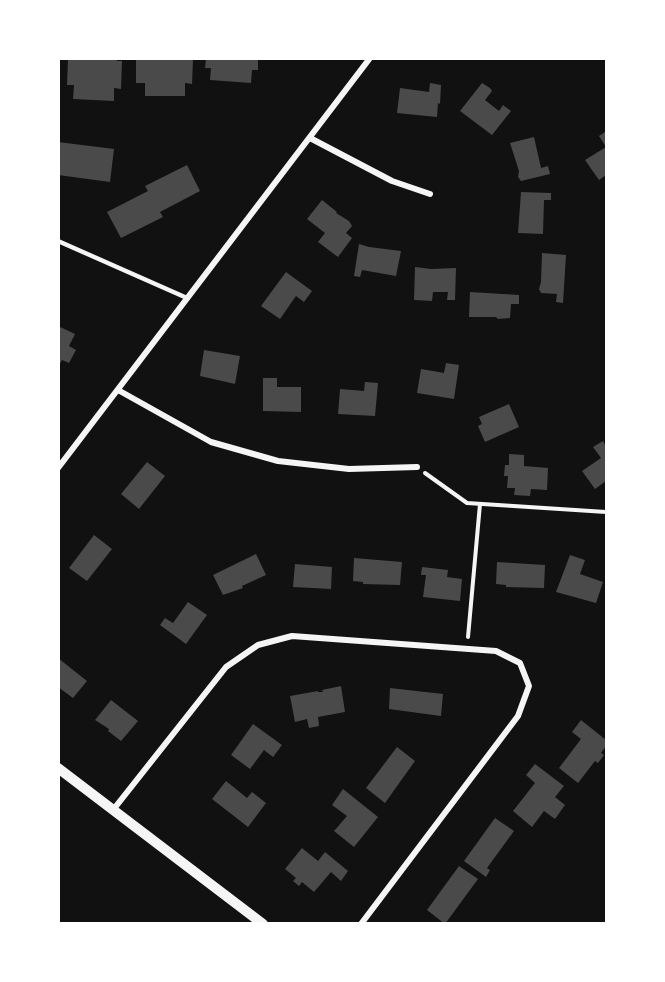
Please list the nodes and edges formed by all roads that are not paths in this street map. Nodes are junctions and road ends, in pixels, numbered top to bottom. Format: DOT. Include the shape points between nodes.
graph roads {
  1 [pos="370,58"];
  2 [pos="310,138"];
  3 [pos="430,194"];
  4 [pos="58,241"];
  5 [pos="187,298"];
  6 [pos="118,390"];
  7 [pos="417,467"];
  8 [pos="58,468"];
  9 [pos="58,768"];
  10 [pos="113,810"];
  11 [pos="263,924"];
  12 [pos="361,924"];
  1 -- 2 [label="street"];
  2 -- 3 [label="street" via="392,181"];
  2 -- 5 [label="street"];
  4 -- 5 [label="lane"];
  5 -- 6 [label="street"];
  6 -- 7 [label="street" via="212,442 278,461 349,469"];
  6 -- 8 [label="street"];
  9 -- 10 [label="street"];
  10 -- 11 [label="street"];
  10 -- 12 [label="street" via="226,667 258,645 291,636 496,651 520,663 529,686 518,716"];
}
